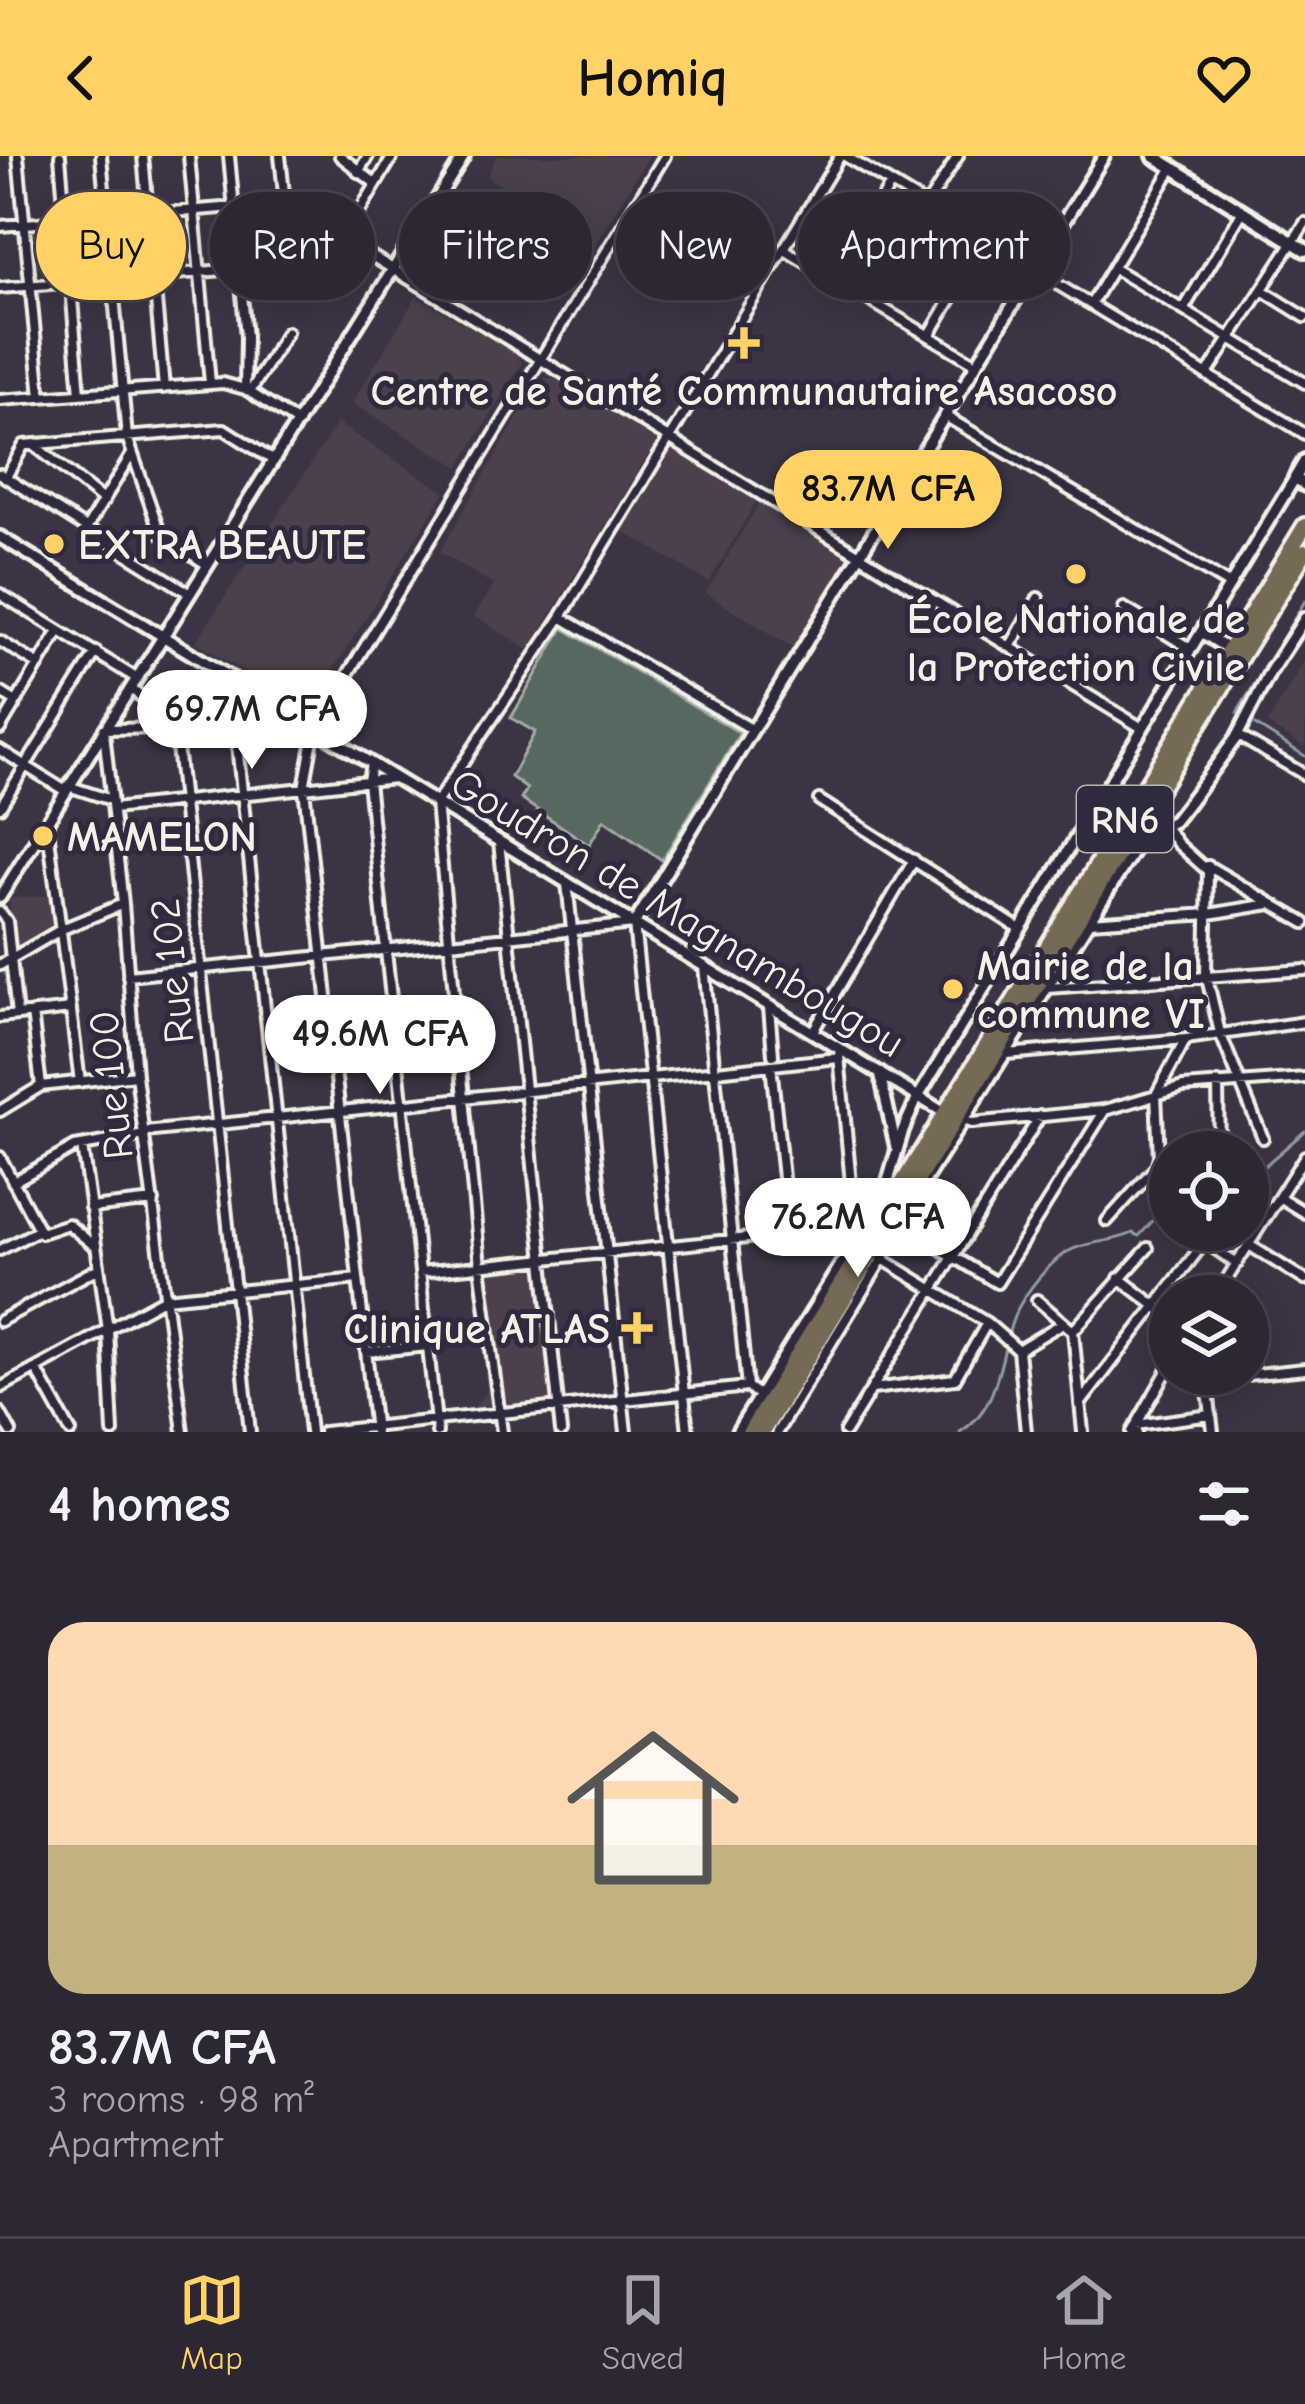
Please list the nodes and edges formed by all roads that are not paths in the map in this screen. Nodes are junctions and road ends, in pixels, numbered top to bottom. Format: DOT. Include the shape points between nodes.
graph roads {
  1 [pos="18,156"];
  2 [pos="60,156"];
  3 [pos="101,156"];
  4 [pos="143,156"];
  5 [pos="189,156"];
  6 [pos="229,156"];
  7 [pos="280,156"];
  8 [pos="340,156"];
  9 [pos="368,156"];
  10 [pos="393,156"];
  11 [pos="464,156"];
  12 [pos="664,156"];
  13 [pos="843,156"];
  14 [pos="958,156"];
  15 [pos="1104,156"];
  16 [pos="1154,156"];
  17 [pos="1173,167"];
  18 [pos="358,172"];
  19 [pos="376,184"];
  20 [pos="891,184"];
  21 [pos="64,192"];
  22 [pos="105,192"];
  23 [pos="145,192"];
  24 [pos="232,192"];
  25 [pos="284,192"];
  26 [pos="371,192"];
  27 [pos="886,192"];
  28 [pos="904,192"];
  29 [pos="936,192"];
  30 [pos="210,209"];
  31 [pos="194,210"];
  32 [pos="186,211"];
  33 [pos="1070,211"];
  34 [pos="1243,212"];
  35 [pos="36,223"];
  36 [pos="24,224"];
  37 [pos="1305,224"];
  38 [pos="0,226"];
  39 [pos="1293,242"];
  40 [pos="783,249"];
  41 [pos="1305,250"];
  42 [pos="375,258"];
  43 [pos="798,258"];
  44 [pos="1113,268"];
  45 [pos="394,270"];
  46 [pos="210,271"];
  47 [pos="200,272"];
  48 [pos="186,273"];
  49 [pos="30,286"];
  50 [pos="36,286"];
  51 [pos="0,288"];
  52 [pos="1262,290"];
  53 [pos="1070,291"];
  54 [pos="72,300"];
  55 [pos="114,300"];
  56 [pos="155,300"];
  57 [pos="243,300"];
  58 [pos="871,300"];
  59 [pos="950,300"];
  60 [pos="1015,300"];
  61 [pos="1091,304"];
  62 [pos="1183,310"];
  63 [pos="1305,317"];
  64 [pos="287,332"];
  65 [pos="930,334"];
  66 [pos="1231,338"];
  67 [pos="541,360"];
  68 [pos="976,364"];
  69 [pos="1207,374"];
  70 [pos="210,383"];
  71 [pos="1305,383"];
  72 [pos="164,388"];
  73 [pos="248,390"];
  74 [pos="122,391"];
  75 [pos="80,394"];
  76 [pos="41,397"];
  77 [pos="0,400"];
  78 [pos="945,416"];
  79 [pos="298,423"];
  80 [pos="1305,434"];
  81 [pos="127,437"];
  82 [pos="668,438"];
  83 [pos="34,444"];
  84 [pos="133,454"];
  85 [pos="274,461"];
  86 [pos="1305,461"];
  87 [pos="3,475"];
  88 [pos="1300,481"];
  89 [pos="104,501"];
  90 [pos="1305,526"];
  91 [pos="86,529"];
  92 [pos="0,537"];
  93 [pos="1305,552"];
  94 [pos="860,555"];
  95 [pos="206,564"];
  96 [pos="1230,585"];
  97 [pos="189,593"];
  98 [pos="0,594"];
  99 [pos="1038,598"];
  100 [pos="1124,608"];
  101 [pos="561,617"];
  102 [pos="1305,618"];
  103 [pos="59,631"];
  104 [pos="1201,632"];
  105 [pos="162,635"];
  106 [pos="0,641"];
  107 [pos="1010,647"];
  108 [pos="1190,649"];
  109 [pos="1228,649"];
  110 [pos="96,652"];
  111 [pos="39,664"];
  112 [pos="136,678"];
  113 [pos="129,688"];
  114 [pos="0,692"];
  115 [pos="16,702"];
  116 [pos="175,723"];
  117 [pos="315,728"];
  118 [pos="1142,728"];
  119 [pos="0,729"];
  120 [pos="103,730"];
  121 [pos="753,730"];
  122 [pos="1237,735"];
  123 [pos="0,750"];
  124 [pos="371,763"];
  125 [pos="25,766"];
  126 [pos="1305,775"];
  127 [pos="396,778"];
  128 [pos="368,782"];
  129 [pos="65,788"];
  130 [pos="304,788"];
  131 [pos="242,795"];
  132 [pos="819,800"];
  133 [pos="183,802"];
  134 [pos="436,803"];
  135 [pos="112,804"];
  136 [pos="0,807"];
  137 [pos="47,819"];
  138 [pos="1166,828"];
  139 [pos="499,840"];
  140 [pos="914,860"];
  141 [pos="1204,864"];
  142 [pos="567,881"];
  143 [pos="0,897"];
  144 [pos="123,904"];
  145 [pos="1270,904"];
  146 [pos="0,912"];
  147 [pos="1209,914"];
  148 [pos="1089,922"];
  149 [pos="1305,923"];
  150 [pos="634,924"];
  151 [pos="62,929"];
  152 [pos="1021,929"];
  153 [pos="572,931"];
  154 [pos="509,937"];
  155 [pos="451,944"];
  156 [pos="386,950"];
  157 [pos="323,957"];
  158 [pos="11,959"];
  159 [pos="260,964"];
  160 [pos="0,965"];
  161 [pos="704,966"];
  162 [pos="201,970"];
  163 [pos="1305,970"];
  164 [pos="1206,974"];
  165 [pos="128,976"];
  166 [pos="1047,988"];
  167 [pos="769,1005"];
  168 [pos="71,1009"];
  169 [pos="32,1013"];
  170 [pos="17,1015"];
  171 [pos="0,1017"];
  172 [pos="1305,1022"];
  173 [pos="813,1031"];
  174 [pos="1220,1033"];
  175 [pos="1186,1039"];
  176 [pos="840,1053"];
  177 [pos="1006,1054"];
  178 [pos="772,1060"];
  179 [pos="715,1071"];
  180 [pos="880,1073"];
  181 [pos="136,1075"];
  182 [pos="650,1078"];
  183 [pos="1305,1078"];
  184 [pos="1242,1080"];
  185 [pos="80,1082"];
  186 [pos="1218,1083"];
  187 [pos="589,1085"];
  188 [pos="41,1086"];
  189 [pos="525,1092"];
  190 [pos="1156,1095"];
  191 [pos="918,1097"];
  192 [pos="467,1098"];
  193 [pos="402,1106"];
  194 [pos="1105,1110"];
  195 [pos="0,1111"];
  196 [pos="340,1112"];
  197 [pos="1040,1116"];
  198 [pos="954,1118"];
  199 [pos="277,1119"];
  200 [pos="217,1126"];
  201 [pos="1219,1131"];
  202 [pos="1260,1131"];
  203 [pos="145,1133"];
  204 [pos="82,1146"];
  205 [pos="896,1153"];
  206 [pos="1305,1156"];
  207 [pos="2,1164"];
  208 [pos="14,1182"];
  209 [pos="1279,1197"];
  210 [pos="154,1201"];
  211 [pos="89,1208"];
  212 [pos="1269,1213"];
  213 [pos="1305,1213"];
  214 [pos="1107,1221"];
  215 [pos="900,1223"];
  216 [pos="39,1230"];
  217 [pos="868,1232"];
  218 [pos="789,1234"];
  219 [pos="732,1239"];
  220 [pos="94,1246"];
  221 [pos="668,1246"];
  222 [pos="1148,1248"];
  223 [pos="0,1250"];
  224 [pos="1198,1251"];
  225 [pos="1218,1251"];
  226 [pos="1245,1251"];
  227 [pos="1259,1251"];
  228 [pos="607,1252"];
  229 [pos="953,1256"];
  230 [pos="545,1258"];
  231 [pos="881,1258"];
  232 [pos="1237,1264"];
  233 [pos="480,1266"];
  234 [pos="97,1269"];
  235 [pos="420,1272"];
  236 [pos="1180,1275"];
  237 [pos="1230,1275"];
  238 [pos="1119,1278"];
  239 [pos="358,1279"];
  240 [pos="1305,1280"];
  241 [pos="294,1285"];
  242 [pos="933,1290"];
  243 [pos="235,1292"];
  244 [pos="165,1298"];
  245 [pos="1037,1300"];
  246 [pos="1149,1302"];
  247 [pos="1149,1316"];
  248 [pos="0,1321"];
  249 [pos="987,1323"];
  250 [pos="1063,1323"];
  251 [pos="108,1330"];
  252 [pos="1073,1331"];
  253 [pos="428,1346"];
  254 [pos="1018,1350"];
  255 [pos="366,1352"];
  256 [pos="35,1369"];
  257 [pos="1305,1369"];
  258 [pos="1269,1372"];
  259 [pos="0,1388"];
  260 [pos="747,1388"];
  261 [pos="872,1389"];
  262 [pos="684,1394"];
  263 [pos="759,1395"];
  264 [pos="1154,1395"];
  265 [pos="1208,1395"];
  266 [pos="623,1400"];
  267 [pos="1080,1404"];
  268 [pos="559,1407"];
  269 [pos="0,1412"];
  270 [pos="500,1413"];
  271 [pos="1211,1415"];
  272 [pos="1190,1418"];
  273 [pos="436,1420"];
  274 [pos="375,1429"];
  275 [pos="1135,1430"];
  276 [pos="849,1431"];
  277 [pos="10,1432"];
  278 [pos="71,1432"];
  279 [pos="113,1432"];
  280 [pos="183,1432"];
  281 [pos="250,1432"];
  282 [pos="310,1432"];
  283 [pos="324,1432"];
  284 [pos="437,1432"];
  285 [pos="502,1432"];
  286 [pos="561,1432"];
  287 [pos="626,1432"];
  288 [pos="688,1432"];
  289 [pos="736,1432"];
  290 [pos="749,1432"];
  291 [pos="762,1432"];
  292 [pos="776,1432"];
  293 [pos="1026,1432"];
  294 [pos="1083,1432"];
  295 [pos="1191,1432"];
  296 [pos="1213,1432"];
  1 -- 36 [label="street"];
  2 -- 21 [label="street"];
  3 -- 22 [label="street"];
  4 -- 23 [label="street"];
  5 -- 31 [label="street"];
  6 -- 24 [label="street"];
  7 -- 25 [label="street"];
  8 -- 18 [label="street"];
  9 -- 18 [label="street"];
  10 -- 19 [label="street"];
  11 -- 45 [label="street"];
  12 -- 67 [label="street"];
  13 -- 20 [label="street"];
  13 -- 40 [label="street"];
  14 -- 29 [label="street"];
  15 -- 33 [label="street"];
  16 -- 17 [label="main road"];
  17 -- 34 [label="main road"];
  17 -- 44 [label="street"];
  18 -- 19 [label="street"];
  19 -- 26 [label="street"];
  20 -- 27 [label="street"];
  20 -- 28 [label="street"];
  30 -- 31 [label="street"];
  31 -- 32 [label="street"];
  31 -- 47 [label="street"];
  34 -- 39 [label="main road"];
  34 -- 62 [label="street"];
  35 -- 36 [label="street"];
  36 -- 38 [label="street"];
  36 -- 49 [label="street"];
  37 -- 39 [label="street"];
  39 -- 41 [label="main road"];
  39 -- 52 [label="street"];
  40 -- 43 [label="street"];
  40 -- 82 [label="street"];
  42 -- 45 [label="street"];
  44 -- 61 [label="street"];
  44 -- 62 [label="street"];
  45 -- 67 [label="street"];
  45 -- 79 [label="street"];
  46 -- 47 [label="street"];
  47 -- 48 [label="street"];
  47 -- 70 [label="street"];
  49 -- 50 [label="street"];
  49 -- 51 [label="street"];
  49 -- 76 [label="street"];
  52 -- 63 [label="street"];
  52 -- 66 [label="street"];
  53 -- 61 [label="street"];
  54 -- 75 [label="street"];
  55 -- 74 [label="street"];
  56 -- 72 [label="street"];
  57 -- 73 [label="street"];
  58 -- 65 [label="street"];
  59 -- 65 [label="street"];
  60 -- 68 [label="street"];
  61 -- 69 [label="street"];
  62 -- 66 [label="street"];
  64 -- 73 [label="street"];
  65 -- 68 [label="street"];
  66 -- 69 [label="street"];
  66 -- 71 [label="street"];
  67 -- 82 [label="street"];
  67 -- 117 [label="street"];
  68 -- 78 [label="street"];
  69 -- 80 [label="street"];
  70 -- 72 [label="street"];
  70 -- 73 [label="street"];
  72 -- 74 [label="street"];
  73 -- 79 [label="street"];
  74 -- 75 [label="street"];
  74 -- 81 [label="street"];
  75 -- 76 [label="street"];
  76 -- 77 [label="street"];
  78 -- 94 [label="street"];
  78 -- 96 [label="street"];
  79 -- 85 [label="street"];
  81 -- 83 [label="street"];
  81 -- 84 [label="street"];
  81 -- 85 [label="street" via="224,429"];
  82 -- 94 [label="street"];
  82 -- 101 [label="street"];
  83 -- 87 [label="street" via="24,445"];
  83 -- 89 [label="street"];
  84 -- 89 [label="street"];
  84 -- 95 [label="street" via="160,533"];
  85 -- 95 [label="street"];
  86 -- 88 [label="main road"];
  87 -- 91 [label="street"];
  88 -- 96 [label="street"];
  89 -- 91 [label="street"];
  90 -- 109 [label="highway, RN6"];
  91 -- 97 [label="street"];
  92 -- 105 [label="street, Goudron de Magnambougou"];
  93 -- 198 [label="highway, RN6"];
  94 -- 107 [label="street"];
  94 -- 121 [label="street"];
  95 -- 97 [label="street"];
  96 -- 104 [label="street"];
  97 -- 105 [label="street"];
  98 -- 103 [label="street"];
  99 -- 107 [label="street"];
  100 -- 108 [label="street"];
  101 -- 121 [label="street"];
  101 -- 134 [label="street"];
  102 -- 122 [label="street"];
  103 -- 110 [label="street"];
  103 -- 111 [label="street"];
  104 -- 108 [label="street"];
  104 -- 109 [label="street"];
  105 -- 112 [label="street"];
  105 -- 117 [label="street, Goudron de Magnambougou"];
  106 -- 111 [label="street"];
  107 -- 118 [label="street"];
  108 -- 118 [label="street"];
  109 -- 198 [label="highway, RN6"];
  110 -- 112 [label="street"];
  110 -- 125 [label="street"];
  111 -- 115 [label="street"];
  112 -- 113 [label="street"];
  113 -- 116 [label="street"];
  113 -- 120 [label="street"];
  114 -- 115 [label="street"];
  115 -- 119 [label="street"];
  116 -- 120 [label="street"];
  116 -- 131 [label="street" via="235,726"];
  116 -- 133 [label="street, Rue 102"];
  117 -- 124 [label="street, Goudron de Magnambougou"];
  117 -- 130 [label="street"];
  118 -- 152 [label="street"];
  120 -- 129 [label="street"];
  120 -- 135 [label="street, Rue 100"];
  121 -- 150 [label="street"];
  122 -- 126 [label="street"];
  122 -- 138 [label="street"];
  123 -- 125 [label="street"];
  124 -- 127 [label="street, Goudron de Magnambougou"];
  124 -- 128 [label="street"];
  125 -- 129 [label="street"];
  125 -- 136 [label="street"];
  127 -- 128 [label="street"];
  127 -- 134 [label="street, Goudron de Magnambougou"];
  128 -- 130 [label="street"];
  128 -- 156 [label="street"];
  129 -- 135 [label="street"];
  129 -- 137 [label="street"];
  130 -- 131 [label="street"];
  130 -- 157 [label="street"];
  131 -- 133 [label="street"];
  131 -- 159 [label="street"];
  132 -- 140 [label="street"];
  133 -- 135 [label="street"];
  133 -- 162 [label="street, Rue 102"];
  134 -- 139 [label="street, Goudron de Magnambougou"];
  134 -- 155 [label="street"];
  135 -- 144 [label="street, Rue 100"];
  137 -- 143 [label="street"];
  137 -- 151 [label="street"];
  138 -- 141 [label="street"];
  138 -- 148 [label="street" via="1143,838"];
  139 -- 142 [label="street, Goudron de Magnambougou"];
  139 -- 154 [label="street"];
  140 -- 152 [label="street"];
  140 -- 173 [label="street"];
  141 -- 145 [label="street"];
  141 -- 147 [label="street"];
  142 -- 150 [label="street, Goudron de Magnambougou"];
  142 -- 153 [label="street"];
  144 -- 151 [label="street"];
  144 -- 165 [label="street, Rue 100"];
  145 -- 147 [label="street"];
  145 -- 149 [label="street"];
  146 -- 158 [label="street"];
  147 -- 148 [label="street"];
  147 -- 164 [label="street"];
  148 -- 166 [label="street"];
  150 -- 153 [label="street"];
  150 -- 161 [label="street, Goudron de Magnambougou"];
  150 -- 182 [label="street"];
  151 -- 158 [label="street"];
  151 -- 168 [label="street"];
  152 -- 191 [label="street"];
  153 -- 154 [label="street"];
  153 -- 187 [label="street"];
  154 -- 155 [label="street"];
  154 -- 189 [label="street"];
  155 -- 156 [label="street"];
  155 -- 192 [label="street"];
  156 -- 157 [label="street"];
  156 -- 193 [label="street"];
  157 -- 159 [label="street"];
  157 -- 196 [label="street"];
  158 -- 160 [label="street"];
  158 -- 170 [label="street"];
  159 -- 162 [label="street"];
  159 -- 199 [label="street"];
  161 -- 167 [label="street, Goudron de Magnambougou"];
  161 -- 179 [label="street"];
  162 -- 165 [label="street"];
  162 -- 200 [label="street, Rue 102"];
  163 -- 164 [label="street"];
  164 -- 166 [label="street"];
  164 -- 174 [label="street"];
  165 -- 181 [label="street, Rue 100"];
  166 -- 177 [label="street"];
  167 -- 173 [label="street, Goudron de Magnambougou"];
  167 -- 178 [label="street"];
  168 -- 169 [label="street"];
  168 -- 185 [label="street"];
  169 -- 170 [label="street"];
  169 -- 188 [label="street"];
  170 -- 171 [label="street"];
  172 -- 174 [label="street"];
  173 -- 176 [label="street, Goudron de Magnambougou"];
  174 -- 175 [label="street"];
  174 -- 184 [label="street"];
  175 -- 177 [label="street"];
  175 -- 190 [label="street"];
  176 -- 178 [label="street"];
  176 -- 180 [label="street, Goudron de Magnambougou"];
  176 -- 217 [label="street"];
  177 -- 198 [label="street"];
  178 -- 179 [label="street"];
  178 -- 218 [label="street"];
  179 -- 182 [label="street"];
  179 -- 219 [label="street"];
  180 -- 191 [label="street, Goudron de Magnambougou"];
  180 -- 205 [label="street"];
  181 -- 185 [label="street"];
  181 -- 203 [label="street, Rue 100"];
  182 -- 187 [label="street"];
  182 -- 221 [label="street"];
  183 -- 184 [label="street"];
  184 -- 186 [label="street"];
  184 -- 202 [label="street"];
  185 -- 188 [label="street"];
  186 -- 190 [label="street"];
  186 -- 201 [label="street"];
  187 -- 189 [label="street"];
  187 -- 228 [label="street"];
  188 -- 195 [label="street"];
  189 -- 192 [label="street"];
  189 -- 230 [label="street"];
  190 -- 194 [label="street"];
  190 -- 214 [label="street" via="1156,1167"];
  191 -- 198 [label="street, Goudron de Magnambougou"];
  191 -- 205 [label="street"];
  192 -- 193 [label="street"];
  192 -- 233 [label="street"];
  193 -- 196 [label="street"];
  193 -- 235 [label="street"];
  194 -- 197 [label="street"];
  194 -- 229 [label="street" via="997,1282"];
  196 -- 199 [label="street"];
  196 -- 239 [label="street"];
  197 -- 198 [label="street"];
  197 -- 229 [label="street"];
  198 -- 215 [label="street"];
  198 -- 217 [label="highway, RN6"];
  199 -- 200 [label="street"];
  199 -- 241 [label="street"];
  200 -- 203 [label="street"];
  200 -- 243 [label="street, Rue 102"];
  203 -- 204 [label="street"];
  203 -- 210 [label="street, Rue 100"];
  204 -- 208 [label="street"];
  204 -- 211 [label="street"];
  205 -- 217 [label="street"];
  206 -- 209 [label="street"];
  207 -- 208 [label="street"];
  208 -- 216 [label="street"];
  209 -- 212 [label="street"];
  209 -- 213 [label="street"];
  210 -- 211 [label="street"];
  210 -- 244 [label="street, Rue 100"];
  211 -- 220 [label="street"];
  215 -- 217 [label="street"];
  215 -- 229 [label="street"];
  215 -- 231 [label="street"];
  216 -- 220 [label="street" via="68,1224"];
  216 -- 223 [label="street"];
  217 -- 218 [label="street"];
  217 -- 263 [label="street"];
  217 -- 290 [label="highway, RN6"];
  217 -- 291 [label="highway, RN6"];
  218 -- 219 [label="street"];
  219 -- 221 [label="street"];
  219 -- 260 [label="street"];
  220 -- 234 [label="street"];
  221 -- 228 [label="street"];
  221 -- 262 [label="street"];
  222 -- 238 [label="street"];
  224 -- 236 [label="street"];
  225 -- 232 [label="street"];
  226 -- 232 [label="street"];
  227 -- 240 [label="street"];
  228 -- 230 [label="street"];
  228 -- 266 [label="street"];
  229 -- 242 [label="street"];
  230 -- 233 [label="street"];
  230 -- 268 [label="street"];
  231 -- 242 [label="street"];
  231 -- 292 [label="street"];
  232 -- 237 [label="street"];
  233 -- 235 [label="street"];
  233 -- 270 [label="street"];
  234 -- 248 [label="street"];
  234 -- 251 [label="street"];
  235 -- 253 [label="street"];
  238 -- 246 [label="street"];
  238 -- 252 [label="street"];
  239 -- 241 [label="street"];
  239 -- 255 [label="street"];
  241 -- 243 [label="street"];
  241 -- 282 [label="street"];
  242 -- 249 [label="street"];
  242 -- 261 [label="street"];
  243 -- 244 [label="street"];
  243 -- 281 [label="street, Rue 102"];
  244 -- 251 [label="street"];
  244 -- 280 [label="street, Rue 100"];
  245 -- 250 [label="street"];
  247 -- 267 [label="street"];
  249 -- 254 [label="street"];
  249 -- 261 [label="street" via="955,1379"];
  250 -- 252 [label="street"];
  250 -- 254 [label="street"];
  251 -- 256 [label="street"];
  251 -- 279 [label="street"];
  252 -- 267 [label="street"];
  253 -- 255 [label="street"];
  253 -- 273 [label="street"];
  254 -- 293 [label="street"];
  255 -- 274 [label="street"];
  256 -- 259 [label="street"];
  256 -- 278 [label="street"];
  257 -- 258 [label="street"];
  260 -- 262 [label="street"];
  260 -- 263 [label="street"];
  261 -- 276 [label="street"];
  262 -- 266 [label="street"];
  262 -- 288 [label="street"];
  263 -- 289 [label="street"];
  264 -- 275 [label="street"];
  265 -- 271 [label="street"];
  266 -- 268 [label="street"];
  266 -- 287 [label="street"];
  267 -- 294 [label="street"];
  268 -- 270 [label="street"];
  268 -- 286 [label="street"];
  269 -- 277 [label="street"];
  270 -- 273 [label="street"];
  270 -- 285 [label="street"];
  271 -- 272 [label="street"];
  271 -- 296 [label="street"];
  272 -- 275 [label="street"];
  272 -- 295 [label="street"];
  273 -- 274 [label="street"];
  273 -- 284 [label="street"];
  274 -- 283 [label="street"];
}
